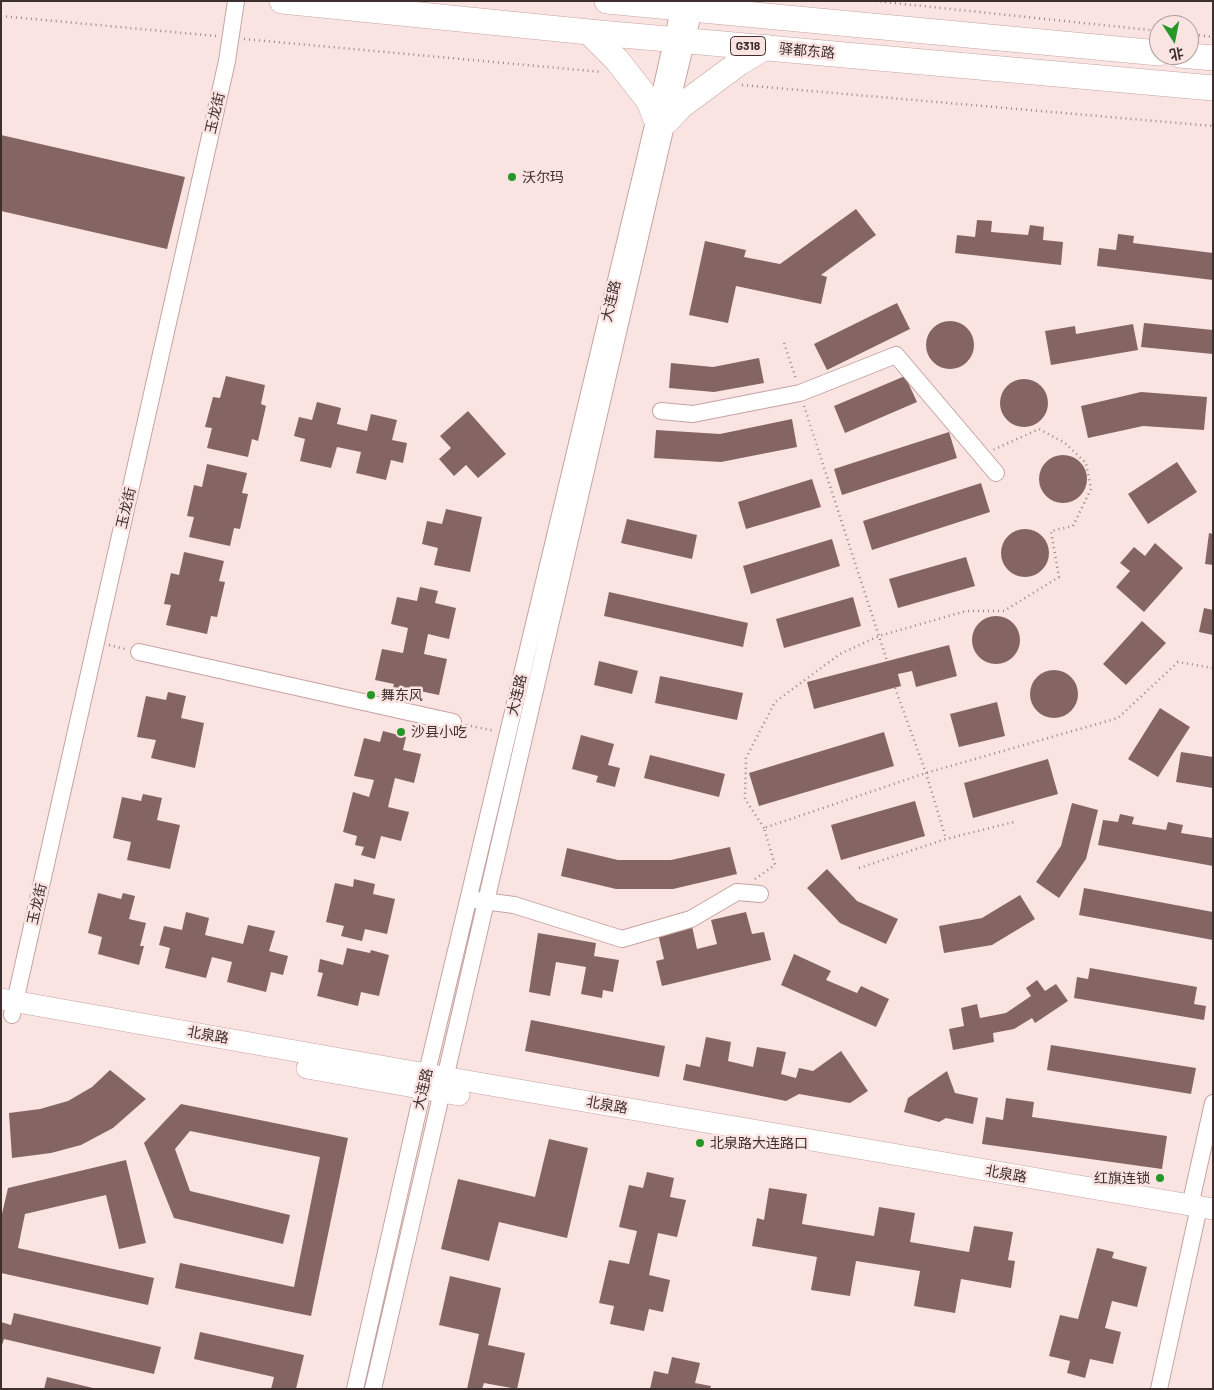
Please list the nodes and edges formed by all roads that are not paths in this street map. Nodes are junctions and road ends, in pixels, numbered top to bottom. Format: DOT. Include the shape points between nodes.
graph roads {
  1 [pos="236,1"];
  2 [pos="282,1"];
  3 [pos="607,1"];
  4 [pos="688,5"];
  5 [pos="589,32"];
  6 [pos="680,40"];
  7 [pos="765,47"];
  8 [pos="1149,52"];
  9 [pos="1199,57"];
  10 [pos="1213,58"];
  11 [pos="1213,88"];
  12 [pos="661,119"];
  13 [pos="661,411"];
  14 [pos="996,473"];
  15 [pos="139,652"];
  16 [pos="453,722"];
  17 [pos="760,894"];
  18 [pos="468,899"];
  19 [pos="485,901"];
  20 [pos="7,1007"];
  21 [pos="433,1083"];
  22 [pos="1213,1103"];
  23 [pos="1202,1213"];
  24 [pos="355,1389"];
  25 [pos="373,1389"];
  26 [pos="1159,1389"];
  1 -- 20 [label="street, 玉龙街" via="227,61 96,642"];
  2 -- 5 [label="highway, 驿都东路 / G318"];
  3 -- 4 [label="highway, G318"];
  4 -- 6 [label="street, 大连路"];
  4 -- 8 [label="highway, G318"];
  5 -- 6 [label="highway, 驿都东路 / G318"];
  5 -- 12 [label="highway" via="617,60"];
  6 -- 7 [label="highway, 驿都东路 / G318"];
  6 -- 12 [label="street, 大连路"];
  7 -- 11 [label="highway, 驿都东路 / G318"];
  7 -- 12 [label="highway"];
  9 -- 10 [label="highway"];
  12 -- 18 [label="street, 大连路"];
  12 -- 19 [label="street, 大连路"];
  13 -- 14 [label="street" via="693,414 800,393 896,355"];
  15 -- 16 [label="street"];
  17 -- 19 [label="street" via="736,892 691,919 622,939 514,905"];
  18 -- 19 [label="street"];
  18 -- 21 [label="street, 大连路"];
  19 -- 21 [label="street, 大连路"];
  20 -- 21 [label="main road, 北泉路"];
  21 -- 23 [label="main road, 北泉路"];
  21 -- 24 [label="street, 大连路"];
  21 -- 25 [label="street, 大连路"];
  22 -- 23 [label="street"];
  23 -- 26 [label="street"];
}
